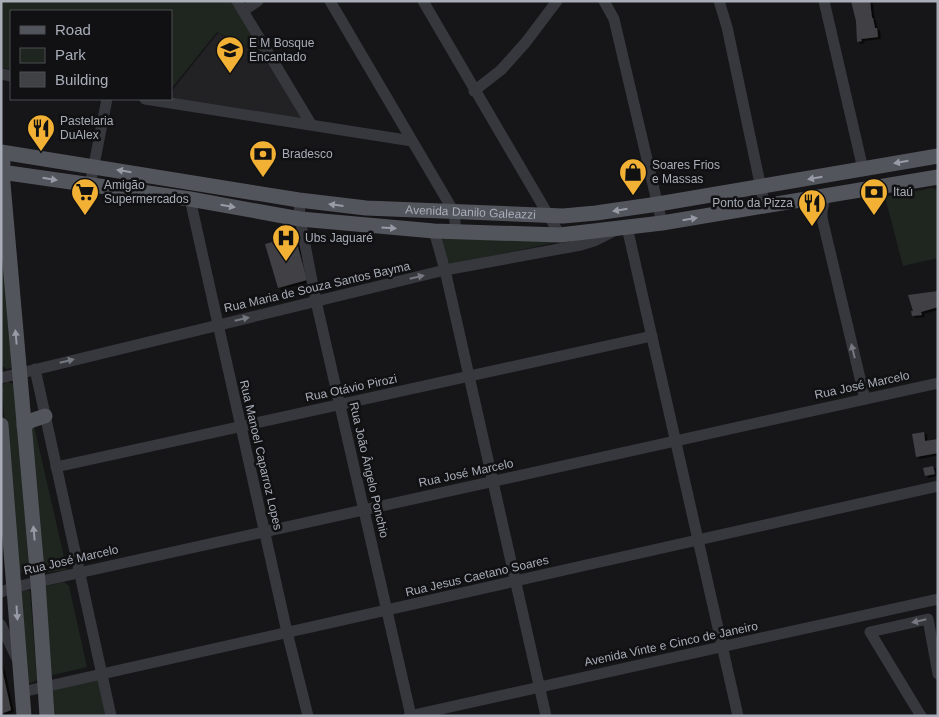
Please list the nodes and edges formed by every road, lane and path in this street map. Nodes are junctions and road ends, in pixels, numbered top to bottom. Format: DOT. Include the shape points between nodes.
graph roads {
  1 [pos="258,1"];
  2 [pos="330,1"];
  3 [pos="423,1"];
  4 [pos="557,1"];
  5 [pos="604,1"];
  6 [pos="719,1"];
  7 [pos="824,1"];
  8 [pos="240,6"];
  9 [pos="474,91"];
  10 [pos="107,100"];
  11 [pos="152,100"];
  12 [pos="311,124"];
  13 [pos="412,140"];
  14 [pos="3,153"];
  15 [pos="938,156"];
  16 [pos="94,166"];
  17 [pos="863,169"];
  18 [pos="1,172"];
  19 [pos="938,177"];
  20 [pos="90,185"];
  21 [pos="760,187"];
  22 [pos="825,197"];
  23 [pos="190,199"];
  24 [pos="300,200"];
  25 [pos="658,204"];
  26 [pos="765,207"];
  27 [pos="454,212"];
  28 [pos="550,216"];
  29 [pos="300,220"];
  30 [pos="662,223"];
  31 [pos="623,227"];
  32 [pos="434,231"];
  33 [pos="456,232"];
  34 [pos="560,235"];
  35 [pos="445,270"];
  36 [pos="316,301"];
  37 [pos="218,325"];
  38 [pos="652,336"];
  39 [pos="35,369"];
  40 [pos="20,372"];
  41 [pos="469,376"];
  42 [pos="1,378"];
  43 [pos="938,382"];
  44 [pos="865,399"];
  45 [pos="340,404"];
  46 [pos="45,416"];
  47 [pos="1,425"];
  48 [pos="24,426"];
  49 [pos="241,426"];
  50 [pos="675,441"];
  51 [pos="56,466"];
  52 [pos="493,481"];
  53 [pos="938,486"];
  54 [pos="364,510"];
  55 [pos="264,532"];
  56 [pos="698,541"];
  57 [pos="79,573"];
  58 [pos="38,582"];
  59 [pos="515,582"];
  60 [pos="8,589"];
  61 [pos="938,599"];
  62 [pos="387,610"];
  63 [pos="1,624"];
  64 [pos="287,632"];
  65 [pos="723,647"];
  66 [pos="20,666"];
  67 [pos="103,673"];
  68 [pos="938,674"];
  69 [pos="44,687"];
  70 [pos="539,687"];
  71 [pos="22,692"];
  72 [pos="24,716"];
  73 [pos="47,716"];
  74 [pos="112,716"];
  75 [pos="308,716"];
  76 [pos="411,716"];
  77 [pos="546,716"];
  78 [pos="738,716"];
  79 [pos="921,716"];
  1 -- 8 [label="street"];
  2 -- 13 [label="street"];
  3 -- 9 [label="street"];
  4 -- 9 [label="street" via="526,42 500,70"];
  5 -- 25 [label="street" via="614,19"];
  6 -- 21 [label="street"];
  7 -- 17 [label="street"];
  8 -- 12 [label="street"];
  9 -- 28 [label="street"];
  10 -- 16 [label="street"];
  11 -- 12 [label="street"];
  12 -- 13 [label="street"];
  13 -- 27 [label="street"];
  14 -- 16 [label="main road, Avenida Danilo Galeazzi"];
  14 -- 18 [label="main road"];
  15 -- 17 [label="main road, Avenida Danilo Galeazzi, one-way"];
  16 -- 20 [label="street"];
  24 -- 16 [label="main road, Avenida Danilo Galeazzi, one-way"];
  17 -- 21 [label="main road, Avenida Danilo Galeazzi, one-way"];
  18 -- 20 [label="main road, Avenida Danilo Galeazzi, one-way"];
  40 -- 18 [label="main road, one-way"];
  19 -- 22 [label="main road, Avenida Danilo Galeazzi"];
  20 -- 23 [label="main road, Avenida Danilo Galeazzi"];
  21 -- 25 [label="main road, Avenida Danilo Galeazzi"];
  21 -- 26 [label="street"];
  22 -- 26 [label="main road, Avenida Danilo Galeazzi"];
  44 -- 22 [label="street, one-way" via="822,218"];
  23 -- 29 [label="main road, Avenida Danilo Galeazzi, one-way"];
  23 -- 37 [label="street, Rua Manoel Caparroz Lopes"];
  27 -- 24 [label="main road, Avenida Danilo Galeazzi, one-way" via="366,208"];
  24 -- 29 [label="street, Rua João Ângelo Ponchio"];
  25 -- 28 [label="main road, Avenida Danilo Galeazzi, one-way"];
  25 -- 30 [label="street"];
  30 -- 26 [label="main road, Avenida Danilo Galeazzi, one-way"];
  27 -- 28 [label="main road, Avenida Danilo Galeazzi"];
  27 -- 33 [label="street"];
  28 -- 34 [label="street"];
  29 -- 32 [label="main road, Avenida Danilo Galeazzi, one-way"];
  29 -- 36 [label="street, Rua João Ângelo Ponchio"];
  30 -- 31 [label="main road, Avenida Danilo Galeazzi"];
  31 -- 34 [label="main road, Avenida Danilo Galeazzi"];
  31 -- 35 [label="street, Rua Maria de Souza Santos Bayma" via="581,245"];
  31 -- 38 [label="street"];
  32 -- 33 [label="main road, Avenida Danilo Galeazzi"];
  32 -- 35 [label="street"];
  33 -- 34 [label="main road, Avenida Danilo Galeazzi"];
  36 -- 35 [label="street, Rua Maria de Souza Santos Bayma, one-way"];
  35 -- 41 [label="street"];
  37 -- 36 [label="street, Rua Maria de Souza Santos Bayma, one-way"];
  36 -- 45 [label="street, Rua João Ângelo Ponchio"];
  39 -- 37 [label="street, Rua Maria de Souza Santos Bayma, one-way"];
  37 -- 49 [label="street, Rua Manoel Caparroz Lopes"];
  38 -- 41 [label="street, Rua Otávio Pirozi"];
  38 -- 50 [label="street"];
  39 -- 40 [label="street, Rua Maria de Souza Santos Bayma"];
  39 -- 46 [label="street"];
  40 -- 42 [label="street, Rua Maria de Souza Santos Bayma"];
  40 -- 48 [label="main road"];
  41 -- 45 [label="street, Rua Otávio Pirozi"];
  41 -- 52 [label="street"];
  43 -- 44 [label="street, Rua José Marcelo"];
  44 -- 50 [label="street, Rua José Marcelo"];
  45 -- 49 [label="street, Rua Otávio Pirozi"];
  45 -- 54 [label="street, Rua João Ângelo Ponchio"];
  46 -- 48 [label="main road"];
  46 -- 51 [label="street"];
  47 -- 60 [label="main road"];
  58 -- 48 [label="main road, one-way"];
  49 -- 51 [label="street, Rua Otávio Pirozi"];
  49 -- 55 [label="street, Rua Manoel Caparroz Lopes"];
  50 -- 52 [label="street, Rua José Marcelo"];
  50 -- 56 [label="street"];
  51 -- 57 [label="street"];
  52 -- 54 [label="street, Rua José Marcelo"];
  52 -- 59 [label="street"];
  53 -- 56 [label="street, Rua Jesus Caetano Soares"];
  54 -- 55 [label="street, Rua José Marcelo"];
  54 -- 62 [label="street, Rua João Ângelo Ponchio"];
  55 -- 57 [label="street, Rua José Marcelo"];
  55 -- 64 [label="street, Rua Manoel Caparroz Lopes"];
  56 -- 59 [label="street, Rua Jesus Caetano Soares"];
  56 -- 65 [label="street"];
  57 -- 58 [label="street, Rua José Marcelo"];
  57 -- 67 [label="street"];
  58 -- 60 [label="street, Rua José Marcelo"];
  58 -- 69 [label="main road"];
  59 -- 62 [label="street, Rua Jesus Caetano Soares"];
  59 -- 70 [label="street"];
  60 -- 66 [label="main road, one-way"];
  61 -- 65 [label="street, Avenida Vinte e Cinco de Janeiro"];
  62 -- 64 [label="street, Rua Jesus Caetano Soares"];
  62 -- 76 [label="street, Rua João Ângelo Ponchio"];
  63 -- 66 [label="street"];
  64 -- 67 [label="street, Rua Jesus Caetano Soares"];
  64 -- 75 [label="street, Rua Manoel Caparroz Lopes"];
  65 -- 70 [label="street, Avenida Vinte e Cinco de Janeiro"];
  65 -- 78 [label="street"];
  66 -- 71 [label="main road"];
  67 -- 69 [label="street, Rua Jesus Caetano Soares"];
  67 -- 74 [label="street"];
  68 -- 79 [label="street, one-way" via="928,619 870,632"];
  69 -- 71 [label="street, Rua Jesus Caetano Soares"];
  69 -- 73 [label="main road"];
  70 -- 76 [label="street, Avenida Vinte e Cinco de Janeiro"];
  70 -- 77 [label="street"];
  71 -- 72 [label="main road"];
}
